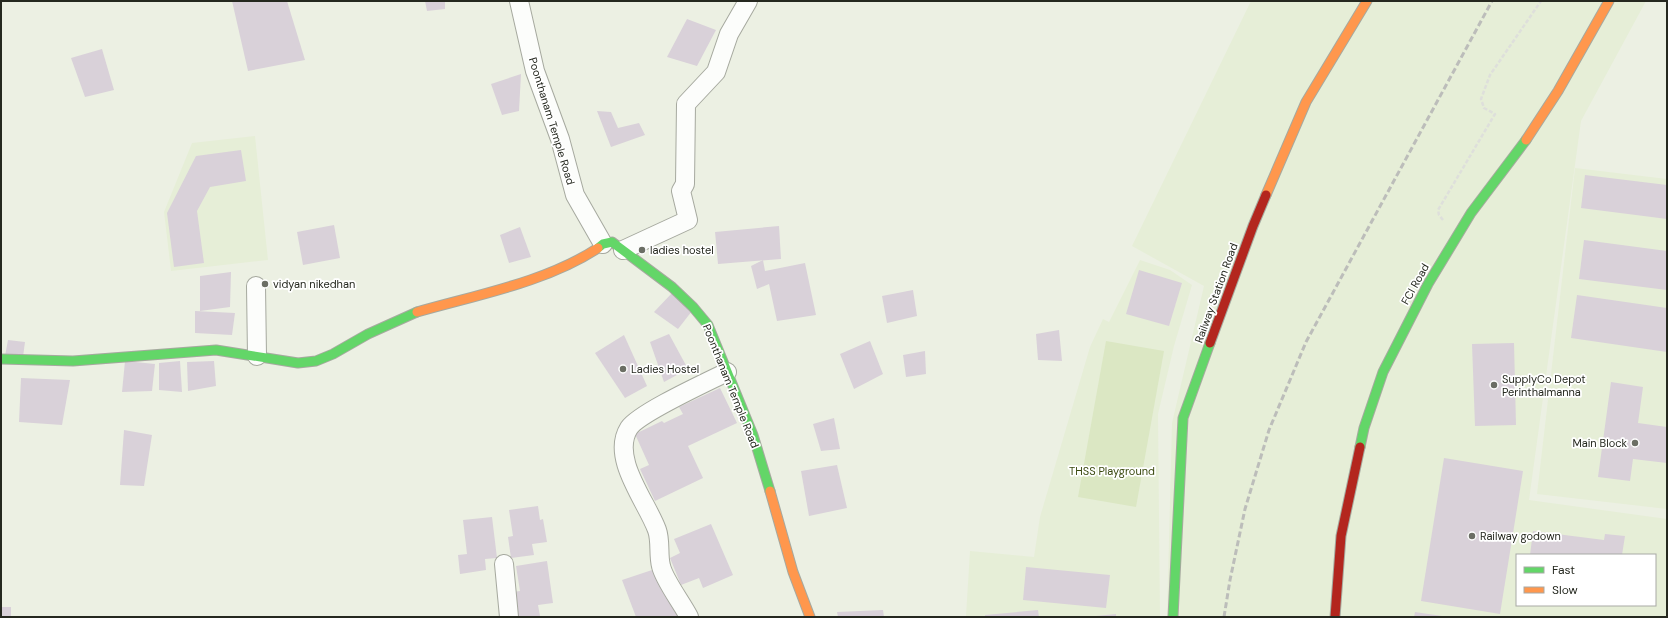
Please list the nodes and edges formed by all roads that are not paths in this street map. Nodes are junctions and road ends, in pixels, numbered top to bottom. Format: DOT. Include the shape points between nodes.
graph roads {
  1 [pos="519,1"];
  2 [pos="748,1"];
  3 [pos="1366,1"];
  4 [pos="1609,1"];
  5 [pos="603,244"];
  6 [pos="623,250"];
  7 [pos="256,286"];
  8 [pos="257,356"];
  9 [pos="1,359"];
  10 [pos="727,372"];
  11 [pos="504,564"];
  12 [pos="509,617"];
  13 [pos="689,617"];
  14 [pos="810,617"];
  15 [pos="1174,617"];
  16 [pos="1335,617"];
  1 -- 5 [label="street, Poonthanam Temple Road" via="535,71 560,139 575,195"];
  2 -- 6 [label="street" via="729,34 716,72 686,104 685,184 681,191 688,220"];
  3 -- 15 [label="street, Railway Station Road" via="1306,102 1253,226 1183,418"];
  4 -- 16 [label="street, FCI Road" via="1558,91 1458,234 1428,284 1384,372 1364,428 1341,536"];
  5 -- 6 [label="street, Poonthanam Temple Road" via="612,242"];
  5 -- 8 [label="street" via="581,259 552,273 410,314 316,361 298,363"];
  6 -- 10 [label="street, Poonthanam Temple Road" via="687,300 704,320"];
  7 -- 8 [label="street"];
  8 -- 9 [label="street" via="216,350 73,361"];
  10 -- 13 [label="street" via="644,416 630,427 624,439 630,476 658,532 661,566"];
  10 -- 14 [label="street, Poonthanam Temple Road" via="752,434 788,560"];
  11 -- 12 [label="street"];
}
